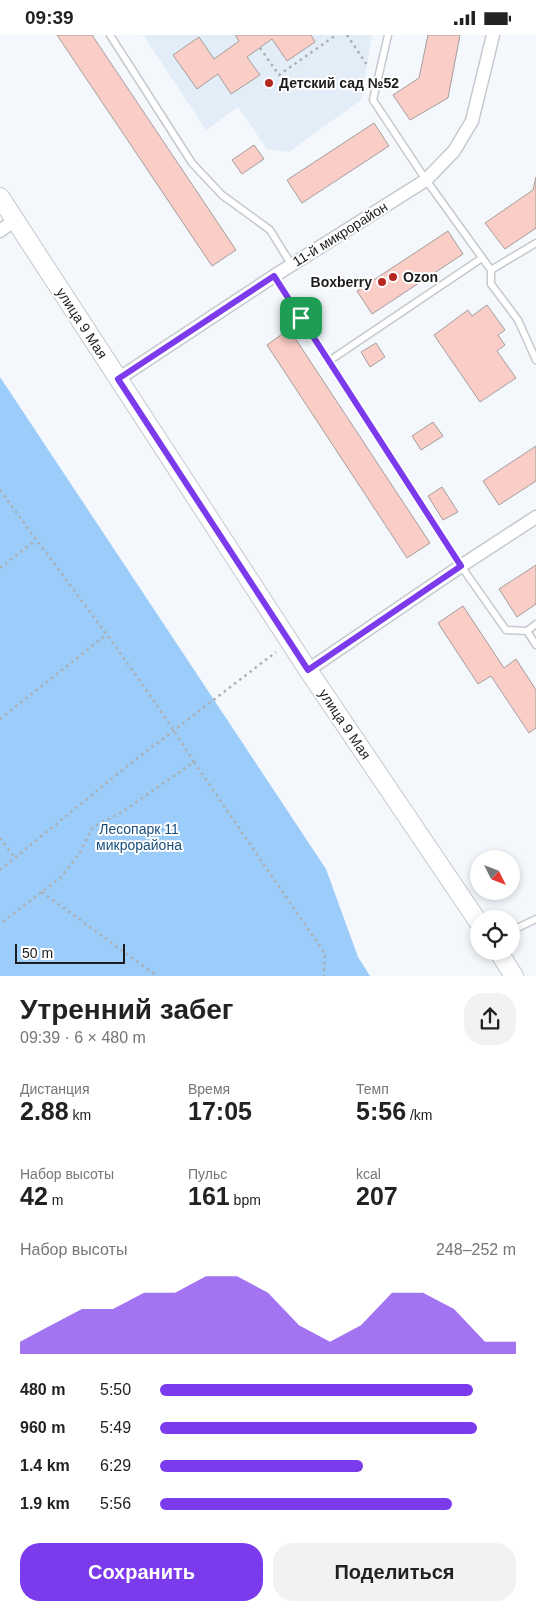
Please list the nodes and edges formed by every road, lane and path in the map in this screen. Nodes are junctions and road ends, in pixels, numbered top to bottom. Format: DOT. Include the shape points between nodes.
graph roads {
  1 [pos="110,35"];
  2 [pos="336,35"];
  3 [pos="347,35"];
  4 [pos="388,35"];
  5 [pos="493,35"];
  6 [pos="260,48"];
  7 [pos="367,65"];
  8 [pos="426,180"];
  9 [pos="0,197"];
  10 [pos="15,220"];
  11 [pos="0,231"];
  12 [pos="536,243"];
  13 [pos="482,258"];
  14 [pos="291,264"];
  15 [pos="491,270"];
  16 [pos="274,276"];
  17 [pos="536,360"];
  18 [pos="329,361"];
  19 [pos="118,379"];
  20 [pos="0,490"];
  21 [pos="536,517"];
  22 [pos="36,540"];
  23 [pos="461,566"];
  24 [pos="0,568"];
  25 [pos="536,625"];
  26 [pos="527,631"];
  27 [pos="106,635"];
  28 [pos="290,642"];
  29 [pos="536,645"];
  30 [pos="308,670"];
  31 [pos="0,719"];
  32 [pos="174,730"];
  33 [pos="194,762"];
  34 [pos="0,838"];
  35 [pos="15,858"];
  36 [pos="0,870"];
  37 [pos="42,892"];
  38 [pos="470,910"];
  39 [pos="536,919"];
  40 [pos="0,924"];
  41 [pos="520,927"];
  42 [pos="504,960"];
  43 [pos="157,976"];
  44 [pos="324,976"];
  45 [pos="514,976"];
  1 -- 14 [label="lane" via="192,163 222,195 270,230"];
  2 -- 6 [label="path" via="279,75"];
  3 -- 7 [label="path"];
  4 -- 8 [label="lane" via="373,100"];
  5 -- 8 [label="street, 11-й микрорайон" via="472,121 454,151"];
  8 -- 13 [label="lane"];
  8 -- 14 [label="street, 11-й микрорайон"];
  9 -- 10 [label="main road, улица 9 Мая"];
  10 -- 11 [label="street"];
  10 -- 19 [label="main road, улица 9 Мая"];
  12 -- 15 [label="lane"];
  13 -- 15 [label="lane"];
  13 -- 18 [label="lane"];
  14 -- 16 [label="street, 11-й микрорайон"];
  15 -- 17 [label="lane" via="491,285 518,320"];
  16 -- 18 [label="lane"];
  16 -- 19 [label="street, 11-й микрорайон"];
  18 -- 23 [label="lane"];
  19 -- 28 [label="main road, улица 9 Мая"];
  20 -- 22 [label="path"];
  21 -- 23 [label="street"];
  22 -- 24 [label="path"];
  22 -- 27 [label="path"];
  23 -- 26 [label="lane" via="506,630"];
  23 -- 30 [label="street"];
  25 -- 26 [label="lane"];
  26 -- 29 [label="lane"];
  27 -- 31 [label="path"];
  27 -- 32 [label="path"];
  28 -- 30 [label="main road, улица 9 Мая"];
  28 -- 32 [label="path"];
  30 -- 38 [label="main road, улица 9 Мая"];
  32 -- 33 [label="path"];
  32 -- 35 [label="path"];
  33 -- 37 [label="path" via="122,812 93,827 79,854 60,878"];
  33 -- 44 [label="path" via="325,954"];
  34 -- 35 [label="path"];
  35 -- 36 [label="path"];
  37 -- 40 [label="path"];
  37 -- 43 [label="path"];
  39 -- 41 [label="lane"];
  42 -- 45 [label="main road"];
}
